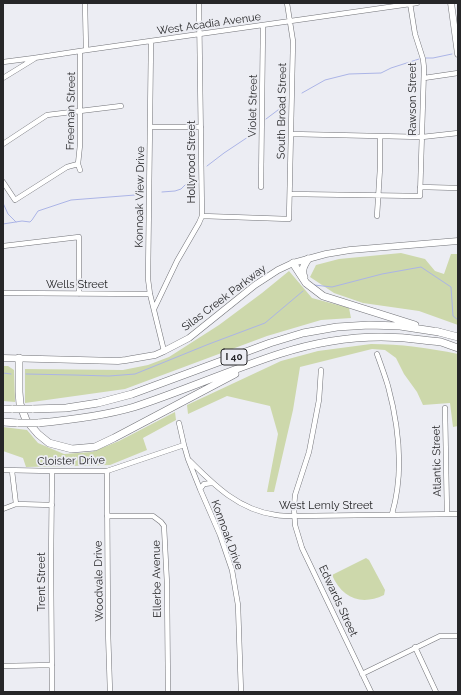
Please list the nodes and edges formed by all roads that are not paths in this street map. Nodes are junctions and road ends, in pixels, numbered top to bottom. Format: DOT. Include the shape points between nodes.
graph roads {
  1 [pos="85,3"];
  2 [pos="199,3"];
  3 [pos="287,3"];
  4 [pos="417,3"];
  5 [pos="451,3"];
  6 [pos="410,4"];
  7 [pos="290,21"];
  8 [pos="263,25"];
  9 [pos="200,34"];
  10 [pos="151,41"];
  11 [pos="86,50"];
  12 [pos="80,51"];
  13 [pos="458,54"];
  14 [pos="34,58"];
  15 [pos="3,62"];
  16 [pos="458,73"];
  17 [pos="3,78"];
  18 [pos="424,78"];
  19 [pos="121,106"];
  20 [pos="80,111"];
  21 [pos="150,127"];
  22 [pos="201,127"];
  23 [pos="458,133"];
  24 [pos="290,134"];
  25 [pos="380,137"];
  26 [pos="422,137"];
  27 [pos="3,144"];
  28 [pos="78,164"];
  29 [pos="80,170"];
  30 [pos="3,182"];
  31 [pos="261,187"];
  32 [pos="420,187"];
  33 [pos="458,188"];
  34 [pos="290,194"];
  35 [pos="378,196"];
  36 [pos="202,216"];
  37 [pos="377,216"];
  38 [pos="458,241"];
  39 [pos="3,246"];
  40 [pos="308,259"];
  41 [pos="293,263"];
  42 [pos="306,283"];
  43 [pos="3,293"];
  44 [pos="79,294"];
  45 [pos="150,294"];
  46 [pos="154,309"];
  47 [pos="439,332"];
  48 [pos="458,337"];
  49 [pos="458,348"];
  50 [pos="164,351"];
  51 [pos="377,354"];
  52 [pos="3,358"];
  53 [pos="19,358"];
  54 [pos="259,361"];
  55 [pos="320,370"];
  56 [pos="445,408"];
  57 [pos="3,409"];
  58 [pos="3,422"];
  59 [pos="179,423"];
  60 [pos="184,445"];
  61 [pos="188,459"];
  62 [pos="3,470"];
  63 [pos="107,470"];
  64 [pos="12,471"];
  65 [pos="52,472"];
  66 [pos="212,482"];
  67 [pos="200,490"];
  68 [pos="15,503"];
  69 [pos="52,505"];
  70 [pos="3,509"];
  71 [pos="392,514"];
  72 [pos="447,514"];
  73 [pos="458,514"];
  74 [pos="107,516"];
  75 [pos="294,516"];
  76 [pos="458,636"];
  77 [pos="415,648"];
  78 [pos="3,666"];
  79 [pos="52,666"];
  80 [pos="362,674"];
  81 [pos="52,692"];
  82 [pos="110,692"];
  83 [pos="168,692"];
  84 [pos="242,692"];
  85 [pos="371,692"];
  86 [pos="436,692"];
  1 -- 11 [label="street"];
  2 -- 9 [label="street, Hollyrood Street"];
  3 -- 7 [label="street, South Broad Street"];
  4 -- 6 [label="street, West Acadia Avenue"];
  5 -- 13 [label="main road"];
  6 -- 7 [label="street, West Acadia Avenue"];
  6 -- 18 [label="street, Rawson Street" via="415,34 423,59"];
  7 -- 8 [label="street, West Acadia Avenue"];
  7 -- 24 [label="street, South Broad Street" via="293,41"];
  8 -- 9 [label="street, West Acadia Avenue"];
  8 -- 31 [label="street, Violet Street"];
  9 -- 10 [label="street, West Acadia Avenue"];
  9 -- 22 [label="street, Hollyrood Street"];
  10 -- 11 [label="street, West Acadia Avenue"];
  10 -- 21 [label="street, Konnoak View Drive"];
  11 -- 12 [label="street, West Acadia Avenue"];
  12 -- 14 [label="street, West Acadia Avenue"];
  12 -- 20 [label="street, Freeman Street"];
  14 -- 15 [label="street, West Acadia Avenue"];
  14 -- 17 [label="street"];
  16 -- 18 [label="street"];
  18 -- 26 [label="street, Rawson Street"];
  19 -- 20 [label="street"];
  20 -- 27 [label="street" via="47,115"];
  20 -- 28 [label="street, Freeman Street"];
  21 -- 22 [label="street"];
  21 -- 45 [label="street, Konnoak View Drive"];
  22 -- 36 [label="street, Hollyrood Street"];
  23 -- 26 [label="street"];
  24 -- 25 [label="street"];
  24 -- 34 [label="street, South Broad Street"];
  25 -- 26 [label="street"];
  25 -- 35 [label="street"];
  26 -- 32 [label="street, Rawson Street"];
  28 -- 29 [label="street, Freeman Street"];
  28 -- 30 [label="street" via="67,166 15,200"];
  32 -- 33 [label="street"];
  32 -- 35 [label="street, Rawson Street" via="420,196"];
  34 -- 35 [label="street"];
  34 -- 36 [label="street, South Broad Street" via="289,219"];
  35 -- 37 [label="street"];
  36 -- 46 [label="street, Hollyrood Street"];
  38 -- 40 [label="main road, Silas Creek Parkway" via="350,250"];
  39 -- 44 [label="street" via="79,237"];
  40 -- 41 [label="main road, Silas Creek Parkway"];
  40 -- 42 [label="highway" via="302,273"];
  41 -- 42 [label="highway"];
  41 -- 50 [label="main road, Silas Creek Parkway" via="255,285 189,338"];
  42 -- 47 [label="highway" via="323,296"];
  43 -- 44 [label="street, Wells Street"];
  44 -- 45 [label="street, Wells Street"];
  45 -- 46 [label="street, Konnoak View Drive"];
  46 -- 50 [label="street, Konnoak View Drive"];
  47 -- 48 [label="highway, I 40"];
  47 -- 57 [label="highway, I 40, bridge" via="400,326 337,327 270,343 132,394 98,403 66,408"];
  49 -- 54 [label="highway, I 40" via="440,342 415,339 343,339 310,345"];
  50 -- 53 [label="main road, Silas Creek Parkway" via="126,360"];
  51 -- 71 [label="street" via="393,409 399,457"];
  52 -- 53 [label="main road, Silas Creek Parkway"];
  53 -- 54 [label="highway" via="20,404 26,420 49,442 72,449 95,447"];
  54 -- 58 [label="highway, I 40, bridge" via="163,397 101,415 38,423"];
  55 -- 75 [label="street, Edwards Street" via="319,400 308,452 295,495"];
  56 -- 72 [label="street, Atlantic Street"];
  59 -- 60 [label="street, Konnoak Drive"];
  60 -- 61 [label="street, Konnoak Drive"];
  60 -- 63 [label="street, Cloister Drive"];
  61 -- 66 [label="street, West Lemly Street"];
  61 -- 67 [label="street, Konnoak Drive"];
  62 -- 64 [label="street, Cloister Drive"];
  63 -- 65 [label="street, Cloister Drive"];
  63 -- 74 [label="street, Woodvale Drive"];
  64 -- 65 [label="street, Cloister Drive"];
  64 -- 68 [label="street"];
  65 -- 69 [label="street, Trent Street"];
  66 -- 67 [label="street" via="204,484"];
  66 -- 75 [label="street, West Lemly Street" via="228,496 260,511"];
  67 -- 84 [label="street, Konnoak Drive" via="232,570 238,605"];
  68 -- 69 [label="street"];
  68 -- 70 [label="street"];
  69 -- 79 [label="street, Trent Street"];
  71 -- 72 [label="street, West Lemly Street"];
  71 -- 75 [label="street, West Lemly Street"];
  72 -- 73 [label="street, West Lemly Street"];
  74 -- 82 [label="street, Woodvale Drive"];
  74 -- 83 [label="street, Ellerbe Avenue" via="153,516 164,526"];
  75 -- 80 [label="street, Edwards Street" via="302,548"];
  76 -- 77 [label="street" via="440,636"];
  77 -- 80 [label="street"];
  77 -- 86 [label="street"];
  78 -- 79 [label="street"];
  79 -- 81 [label="street, Trent Street"];
  80 -- 85 [label="street, Edwards Street"];
}
